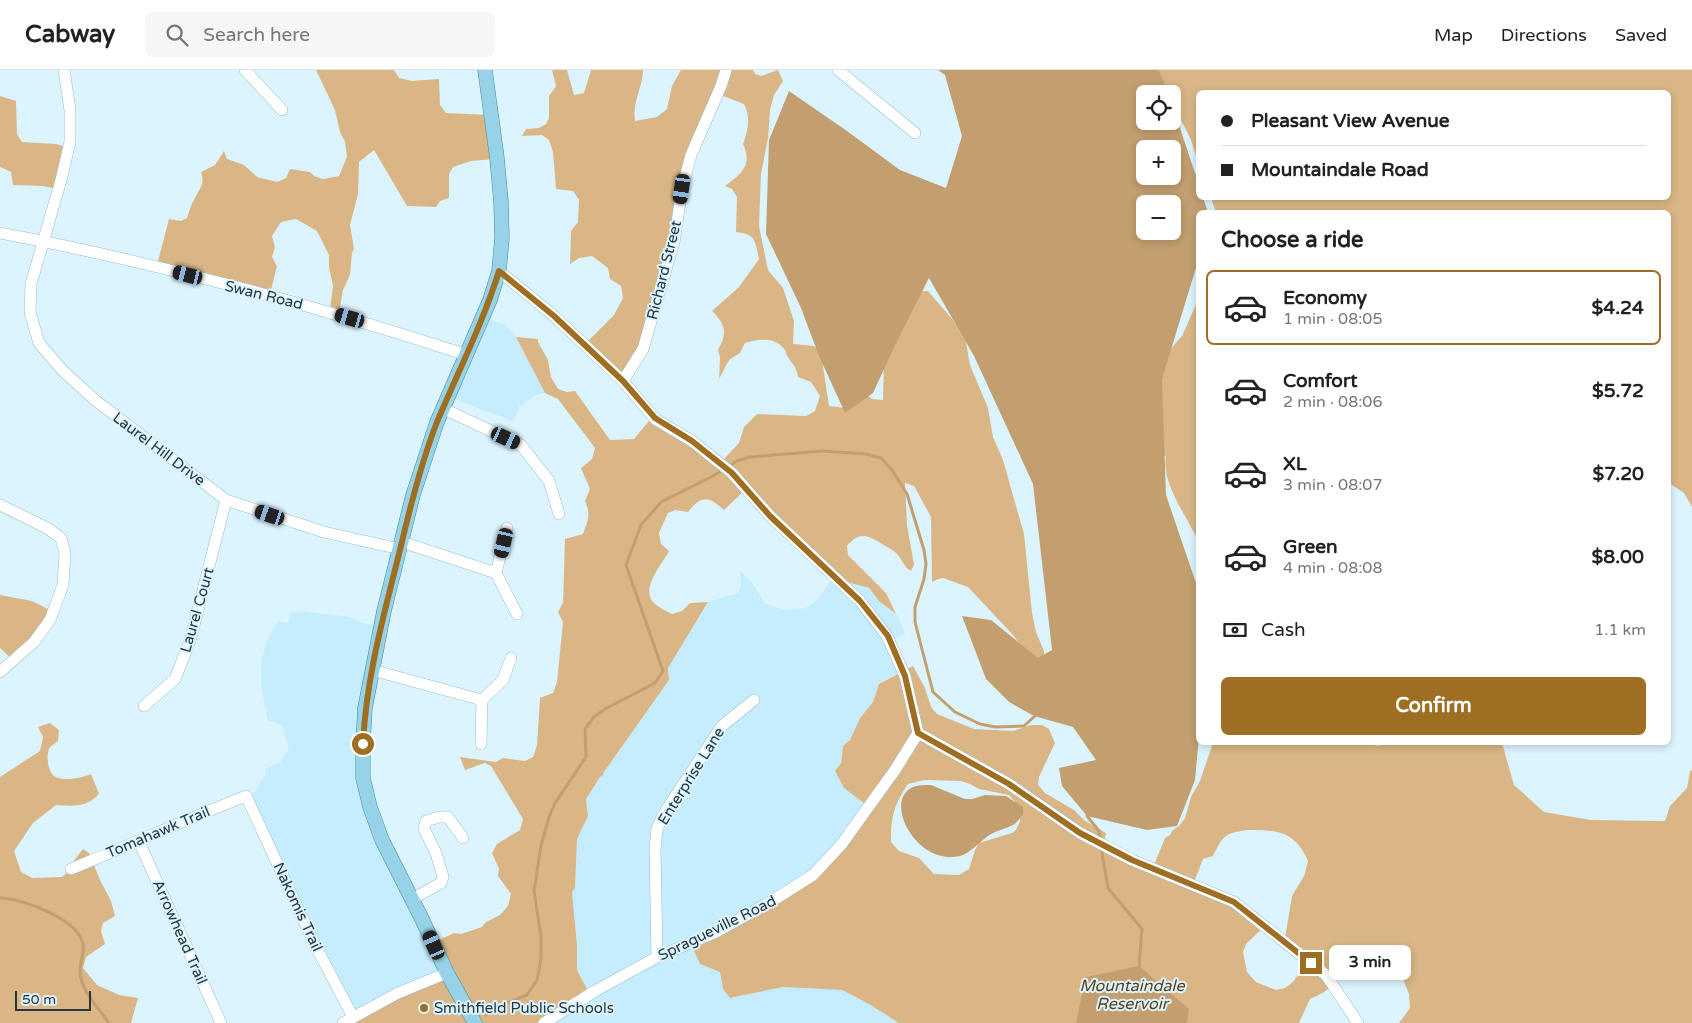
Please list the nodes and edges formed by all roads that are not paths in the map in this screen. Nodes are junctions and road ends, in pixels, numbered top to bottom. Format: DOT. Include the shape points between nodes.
graph roads {
  1 [pos="64,70"];
  2 [pos="245,70"];
  3 [pos="485,70"];
  4 [pos="726,70"];
  5 [pos="838,70"];
  6 [pos="282,110"];
  7 [pos="915,133"];
  8 [pos="0,233"];
  9 [pos="44,241"];
  10 [pos="499,271"];
  11 [pos="467,355"];
  12 [pos="623,381"];
  13 [pos="444,409"];
  14 [pos="226,500"];
  15 [pos="0,505"];
  16 [pos="560,514"];
  17 [pos="507,528"];
  18 [pos="401,545"];
  19 [pos="496,573"];
  20 [pos="517,614"];
  21 [pos="511,658"];
  22 [pos="372,670"];
  23 [pos="0,672"];
  24 [pos="482,700"];
  25 [pos="754,700"];
  26 [pos="144,706"];
  27 [pos="918,733"];
  28 [pos="481,744"];
  29 [pos="246,796"];
  30 [pos="463,838"];
  31 [pos="139,842"];
  32 [pos="71,869"];
  33 [pos="412,899"];
  34 [pos="657,957"];
  35 [pos="447,973"];
  36 [pos="348,1020"];
  37 [pos="221,1023"];
  38 [pos="475,1023"];
  39 [pos="544,1023"];
  40 [pos="1358,1023"];
  1 -- 9 [label="street, Laurel Hill Drive" via="70,110 70,142"];
  2 -- 6 [label="street"];
  3 -- 10 [label="main road" via="501,202"];
  4 -- 12 [label="street, Richard Street" via="691,154 674,242 643,349"];
  5 -- 7 [label="street"];
  8 -- 9 [label="street, Swan Road"];
  9 -- 11 [label="street, Swan Road" via="320,309"];
  9 -- 14 [label="street, Laurel Hill Drive" via="31,284 30,312 39,343 62,370 95,400"];
  10 -- 11 [label="main road"];
  10 -- 12 [label="street" via="554,316"];
  11 -- 13 [label="main road"];
  12 -- 27 [label="street" via="655,418 692,441 732,473 770,516 860,601 888,636 905,676"];
  13 -- 16 [label="street" via="521,446 549,481"];
  13 -- 18 [label="main road" via="413,495"];
  14 -- 18 [label="street, Laurel Hill Drive" via="324,532"];
  14 -- 26 [label="street, Laurel Court" via="190,641 175,679"];
  15 -- 23 [label="street" via="61,538 65,553 63,585 50,620 34,642"];
  17 -- 19 [label="street"];
  18 -- 19 [label="street, Laurel Hill Drive"];
  18 -- 22 [label="main road"];
  19 -- 20 [label="street"];
  21 -- 24 [label="street" via="503,680"];
  22 -- 24 [label="street"];
  22 -- 33 [label="main road" via="365,708 364,778 382,840"];
  24 -- 28 [label="street"];
  25 -- 34 [label="street, Enterprise Lane" via="722,726 657,829"];
  27 -- 34 [label="street, Spragueville Road" via="841,845 813,875 716,932"];
  27 -- 40 [label="street" via="1009,784 1080,833 1132,860 1234,902 1326,975"];
  29 -- 31 [label="street, Tomahawk Trail"];
  29 -- 36 [label="street, Nakomis Trail"];
  30 -- 33 [label="street" via="448,817 426,821 424,829 443,877 441,883"];
  31 -- 32 [label="street, Tomahawk Trail"];
  31 -- 37 [label="street, Arrowhead Trail"];
  33 -- 35 [label="main road"];
  34 -- 39 [label="street, Spragueville Road"];
  35 -- 36 [label="street" via="398,993"];
  35 -- 38 [label="main road"];
}
